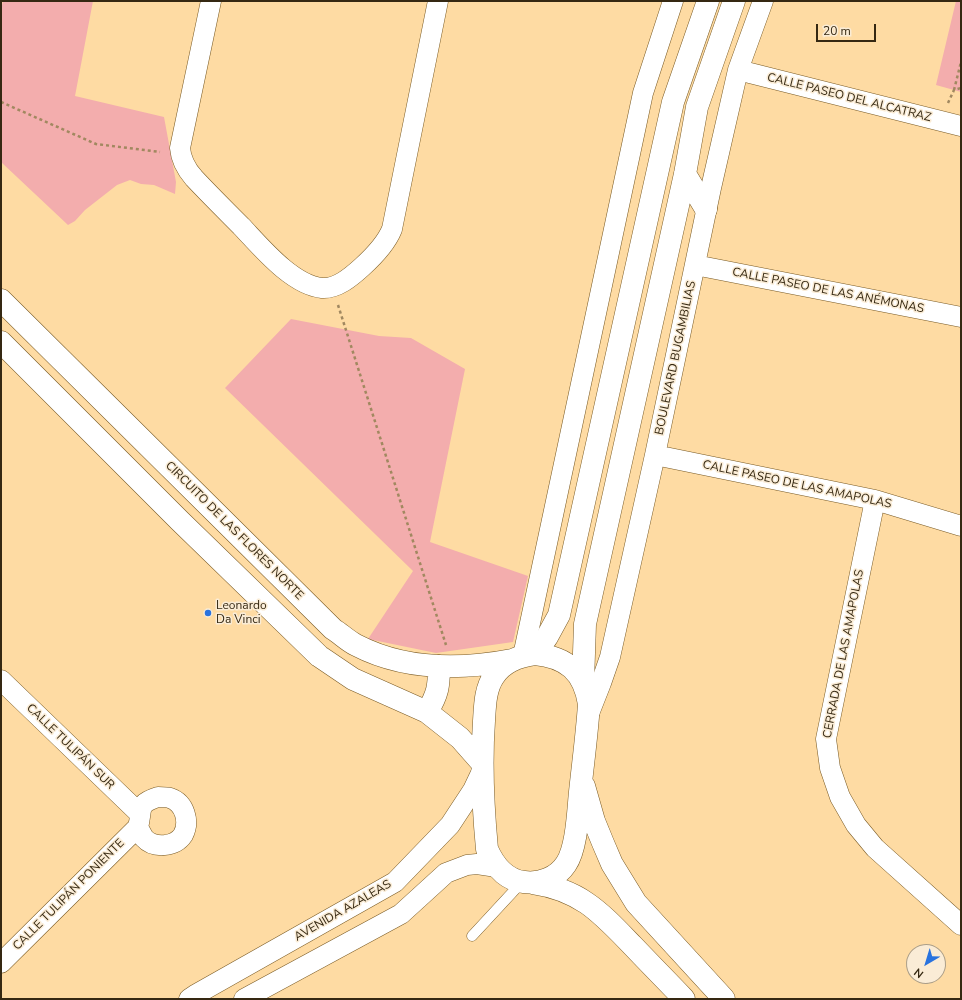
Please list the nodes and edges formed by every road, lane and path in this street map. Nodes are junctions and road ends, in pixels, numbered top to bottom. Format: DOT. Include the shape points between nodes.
graph roads {
  1 [pos="211,1"];
  2 [pos="438,1"];
  3 [pos="673,1"];
  4 [pos="708,1"];
  5 [pos="734,1"];
  6 [pos="763,1"];
  7 [pos="961,62"];
  8 [pos="738,70"];
  9 [pos="954,90"];
  10 [pos="1,102"];
  11 [pos="961,126"];
  12 [pos="180,155"];
  13 [pos="685,174"];
  14 [pos="706,209"];
  15 [pos="695,265"];
  16 [pos="332,287"];
  17 [pos="1,300"];
  18 [pos="961,317"];
  19 [pos="1,342"];
  20 [pos="655,455"];
  21 [pos="200,498"];
  22 [pos="875,500"];
  23 [pos="180,521"];
  24 [pos="961,526"];
  25 [pos="524,656"];
  26 [pos="446,666"];
  27 [pos="1,680"];
  28 [pos="583,682"];
  29 [pos="427,712"];
  30 [pos="588,716"];
  31 [pos="482,767"];
  32 [pos="582,775"];
  33 [pos="139,820"];
  34 [pos="497,867"];
  35 [pos="527,882"];
  36 [pos="636,903"];
  37 [pos="610,922"];
  38 [pos="961,925"];
  39 [pos="472,936"];
  40 [pos="1,963"];
  41 [pos="189,999"];
  42 [pos="244,999"];
  43 [pos="684,999"];
  44 [pos="724,999"];
  1 -- 12 [label="street"];
  2 -- 16 [label="street" via="392,229 363,266 347,280"];
  3 -- 25 [label="street" via="643,93"];
  4 -- 25 [label="street" via="673,102 559,615 548,637"];
  5 -- 13 [label="street" via="697,107"];
  6 -- 8 [label="street, BOULEVARD BUGAMBILIAS"];
  7 -- 9 [label="path"];
  8 -- 11 [label="street, CALLE PASEO DEL ALCATRAZ"];
  8 -- 14 [label="street, BOULEVARD BUGAMBILIAS"];
  10 -- 12 [label="path" via="96,144"];
  12 -- 16 [label="street" via="186,170 272,258 304,282 324,288"];
  13 -- 14 [label="street"];
  13 -- 28 [label="street" via="585,624"];
  14 -- 15 [label="street, BOULEVARD BUGAMBILIAS"];
  15 -- 18 [label="street, CALLE PASEO DE LAS ANÉMONAS"];
  15 -- 20 [label="street, BOULEVARD BUGAMBILIAS"];
  16 -- 26 [label="path"];
  17 -- 21 [label="street, CIRCUITO DE LAS FLORES NORTE"];
  19 -- 23 [label="street"];
  20 -- 22 [label="street, CALLE PASEO DE LAS AMAPOLAS"];
  20 -- 30 [label="street, BOULEVARD BUGAMBILIAS" via="610,657"];
  21 -- 23 [label="street"];
  21 -- 26 [label="street, CIRCUITO DE LAS FLORES NORTE" via="333,629 354,644 380,656 404,662"];
  22 -- 24 [label="street, CALLE PASEO DE LAS AMAPOLAS"];
  22 -- 38 [label="street, CERRADA DE LAS AMAPOLAS" via="826,739 830,768 840,797 856,825 875,848"];
  23 -- 29 [label="street" via="319,656 353,679"];
  25 -- 26 [label="street, CIRCUITO DE LAS FLORES NORTE" via="490,664"];
  25 -- 28 [label="street" via="547,655 558,659 577,673"];
  25 -- 31 [label="street" via="502,667 488,686 484,712"];
  26 -- 29 [label="street" via="435,699"];
  27 -- 33 [label="street, CALLE TULIPÁN SUR"];
  28 -- 30 [label="street" via="589,704"];
  29 -- 31 [label="street" via="460,738"];
  30 -- 32 [label="street"];
  31 -- 34 [label="street" via="488,849"];
  31 -- 41 [label="street, AVENIDA AZALEAS" via="473,790 450,825 395,882"];
  32 -- 35 [label="street" via="571,855 556,874 542,881"];
  32 -- 36 [label="street" via="587,798 603,843 612,864"];
  33 -- 40 [label="street, CALLE TULIPÁN PONIENTE"];
  34 -- 35 [label="street" via="504,874"];
  34 -- 42 [label="street" via="467,865 446,873 401,914"];
  35 -- 37 [label="street" via="559,888 572,894 599,911"];
  35 -- 39 [label="lane"];
  36 -- 37 [label="street"];
  36 -- 44 [label="street"];
  37 -- 43 [label="street"];
}
